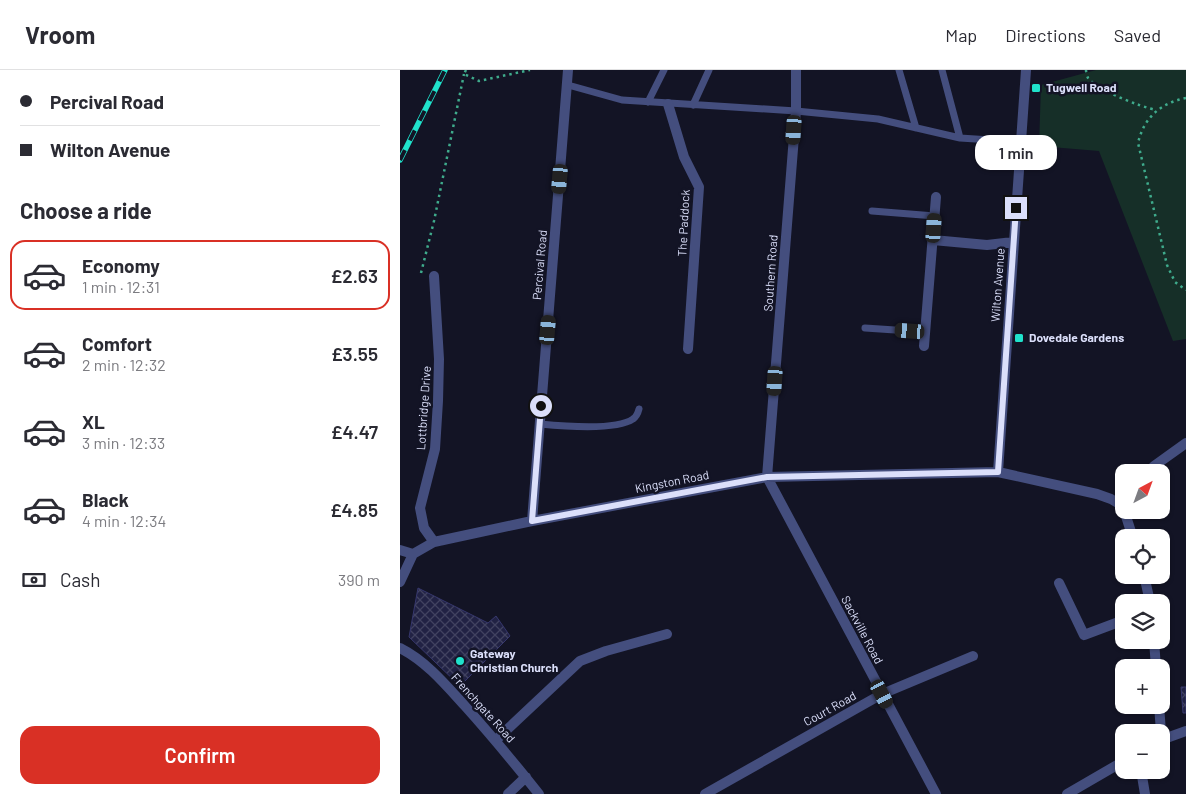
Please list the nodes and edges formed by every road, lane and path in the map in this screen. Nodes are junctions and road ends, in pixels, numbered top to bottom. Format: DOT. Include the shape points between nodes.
graph roads {
  1 [pos="466,70"];
  2 [pos="530,70"];
  3 [pos="568,70"];
  4 [pos="664,70"];
  5 [pos="709,70"];
  6 [pos="796,70"];
  7 [pos="899,70"];
  8 [pos="942,70"];
  9 [pos="1026,70"];
  10 [pos="1086,70"];
  11 [pos="464,74"];
  12 [pos="568,85"];
  13 [pos="1186,98"];
  14 [pos="648,102"];
  15 [pos="668,104"];
  16 [pos="693,105"];
  17 [pos="1156,110"];
  18 [pos="796,111"];
  19 [pos="916,128"];
  20 [pos="960,138"];
  21 [pos="1022,142"];
  22 [pos="936,197"];
  23 [pos="872,211"];
  24 [pos="935,216"];
  25 [pos="934,240"];
  26 [pos="1014,242"];
  27 [pos="434,276"];
  28 [pos="1186,290"];
  29 [pos="865,328"];
  30 [pos="925,332"];
  31 [pos="924,346"];
  32 [pos="688,349"];
  33 [pos="640,409"];
  34 [pos="540,424"];
  35 [pos="1186,443"];
  36 [pos="1157,464"];
  37 [pos="998,472"];
  38 [pos="767,477"];
  39 [pos="1115,502"];
  40 [pos="532,521"];
  41 [pos="434,542"];
  42 [pos="400,550"];
  43 [pos="413,554"];
  44 [pos="400,582"];
  45 [pos="1059,583"];
  46 [pos="1115,623"];
  47 [pos="667,634"];
  48 [pos="400,648"];
  49 [pos="973,656"];
  50 [pos="882,694"];
  51 [pos="1186,731"];
  52 [pos="1170,737"];
  53 [pos="496,740"];
  54 [pos="1115,767"];
  55 [pos="526,777"];
  56 [pos="1142,779"];
  57 [pos="508,794"];
  58 [pos="539,794"];
  59 [pos="705,794"];
  60 [pos="936,794"];
  61 [pos="1067,794"];
  62 [pos="1145,794"];
  1 -- 11 [label="path"];
  2 -- 11 [label="path" via="480,81"];
  3 -- 12 [label="street, Percival Road"];
  4 -- 14 [label="lane"];
  5 -- 16 [label="lane"];
  6 -- 18 [label="street, Southern Road"];
  7 -- 19 [label="lane"];
  8 -- 20 [label="lane"];
  9 -- 21 [label="street, Wilton Avenue"];
  10 -- 17 [label="path" via="1096,85 1141,107"];
  11 -- 27 [label="path" via="421,273"];
  12 -- 14 [label="lane" via="622,100"];
  12 -- 34 [label="street, Percival Road"];
  13 -- 17 [label="path" via="1168,102"];
  14 -- 15 [label="lane"];
  15 -- 16 [label="lane"];
  15 -- 32 [label="street, The Paddock" via="684,157 699,187"];
  16 -- 18 [label="lane"];
  17 -- 28 [label="path" via="1140,134 1138,143 1167,265 1175,282"];
  18 -- 19 [label="lane" via="878,119"];
  18 -- 38 [label="street, Southern Road"];
  19 -- 20 [label="lane"];
  20 -- 21 [label="lane"];
  21 -- 26 [label="street, Wilton Avenue"];
  22 -- 24 [label="street"];
  23 -- 24 [label="lane"];
  24 -- 25 [label="street"];
  25 -- 26 [label="street" via="987,245"];
  25 -- 30 [label="street"];
  26 -- 37 [label="street, Wilton Avenue"];
  27 -- 41 [label="street, Lottbridge Drive" via="440,359 438,401 435,449 420,508 424,528"];
  29 -- 30 [label="lane"];
  30 -- 31 [label="street"];
  33 -- 34 [label="lane" via="634,418 625,422 598,426"];
  34 -- 40 [label="street, Percival Road"];
  35 -- 36 [label="street"];
  37 -- 38 [label="street, Kingston Road"];
  37 -- 39 [label="street, Kingston Road" via="1096,494"];
  38 -- 40 [label="street, Kingston Road"];
  38 -- 50 [label="street, Sackville Road"];
  40 -- 41 [label="street, Kingston Road"];
  41 -- 43 [label="street"];
  42 -- 43 [label="street"];
  43 -- 44 [label="street"];
  45 -- 46 [label="street" via="1084,635"];
  47 -- 53 [label="street" via="580,661"];
  48 -- 53 [label="street, Frenchgate Road" via="441,679"];
  49 -- 50 [label="street, Court Road"];
  50 -- 59 [label="street, Court Road"];
  50 -- 60 [label="street, Sackville Road"];
  51 -- 52 [label="street"];
  53 -- 55 [label="street, Frenchgate Road"];
  54 -- 61 [label="street"];
  55 -- 57 [label="street"];
  55 -- 58 [label="street, Frenchgate Road"];
  56 -- 62 [label="street"];
}
